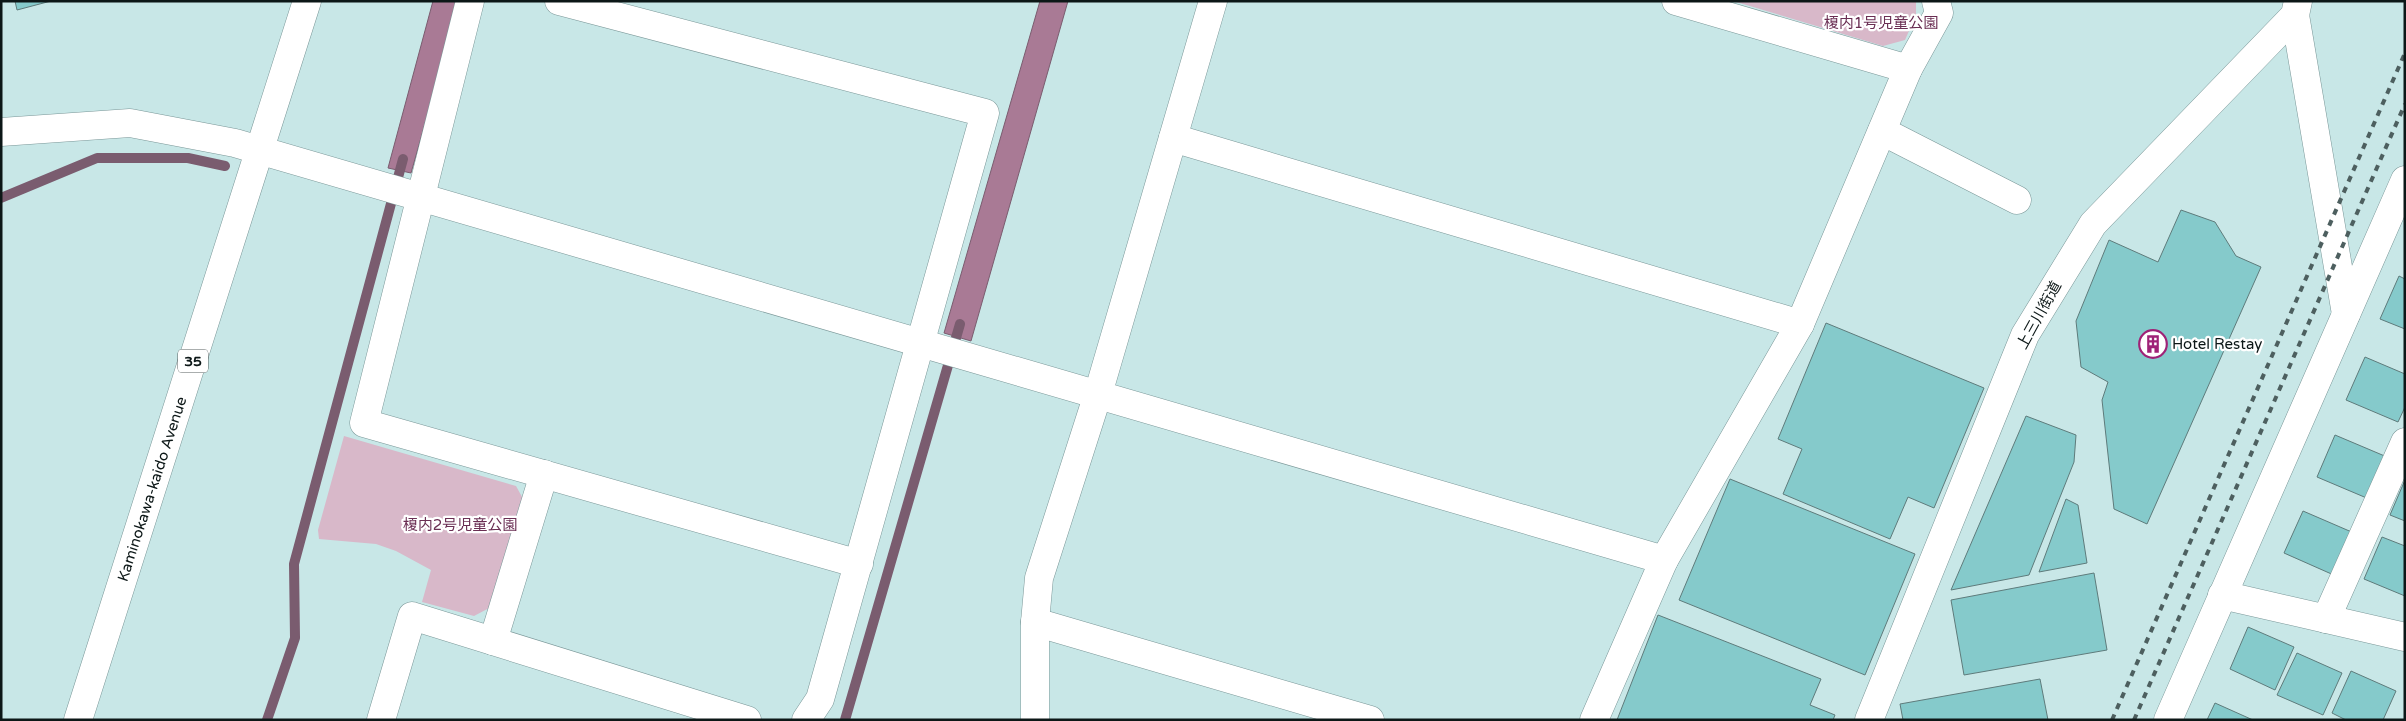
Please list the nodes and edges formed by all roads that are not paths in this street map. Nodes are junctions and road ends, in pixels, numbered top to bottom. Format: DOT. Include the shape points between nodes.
graph roads {
  1 [pos="307,1"];
  2 [pos="470,1"];
  3 [pos="559,1"];
  4 [pos="1213,1"];
  5 [pos="1676,1"];
  6 [pos="1936,1"];
  7 [pos="2296,8"];
  8 [pos="1908,69"];
  9 [pos="1882,131"];
  10 [pos="1,132"];
  11 [pos="1173,138"];
  12 [pos="260,150"];
  13 [pos="2405,180"];
  14 [pos="422,197"];
  15 [pos="2017,200"];
  16 [pos="2346,314"];
  17 [pos="1800,324"];
  18 [pos="921,343"];
  19 [pos="1098,394"];
  20 [pos="2405,442"];
  21 [pos="544,474"];
  22 [pos="1664,560"];
  23 [pos="859,564"];
  24 [pos="2222,595"];
  25 [pos="2326,618"];
  26 [pos="1035,622"];
  27 [pos="2405,637"];
  28 [pos="493,641"];
  29 [pos="78,720"];
  30 [pos="381,720"];
  31 [pos="747,720"];
  32 [pos="806,720"];
  33 [pos="1035,720"];
  34 [pos="1370,720"];
  35 [pos="1594,720"];
  36 [pos="1869,720"];
  37 [pos="2168,720"];
  1 -- 12 [label="street, Kaminokawa-kaido Avenue / 35"];
  2 -- 14 [label="street"];
  3 -- 18 [label="street" via="985,113"];
  4 -- 11 [label="street"];
  5 -- 8 [label="street"];
  6 -- 8 [label="street" via="1939,13"];
  7 -- 16 [label="street"];
  7 -- 36 [label="street, 上三川街道" via="2093,224 2025,335"];
  8 -- 9 [label="street"];
  9 -- 15 [label="street"];
  9 -- 17 [label="street"];
  10 -- 12 [label="street" via="130,123"];
  11 -- 17 [label="street"];
  11 -- 19 [label="street"];
  12 -- 14 [label="street"];
  12 -- 29 [label="street, Kaminokawa-kaido Avenue / 35"];
  13 -- 16 [label="street"];
  14 -- 18 [label="street"];
  14 -- 21 [label="street" via="364,424"];
  16 -- 24 [label="street"];
  17 -- 22 [label="street"];
  18 -- 19 [label="street"];
  18 -- 23 [label="street"];
  19 -- 22 [label="street"];
  19 -- 26 [label="street" via="1039,578"];
  20 -- 25 [label="street"];
  21 -- 23 [label="street"];
  21 -- 28 [label="street"];
  22 -- 35 [label="street"];
  23 -- 32 [label="street" via="820,699"];
  24 -- 25 [label="street"];
  24 -- 37 [label="street"];
  25 -- 27 [label="street"];
  26 -- 33 [label="street"];
  26 -- 34 [label="street"];
  28 -- 30 [label="street" via="412,616"];
  28 -- 31 [label="street"];
}
